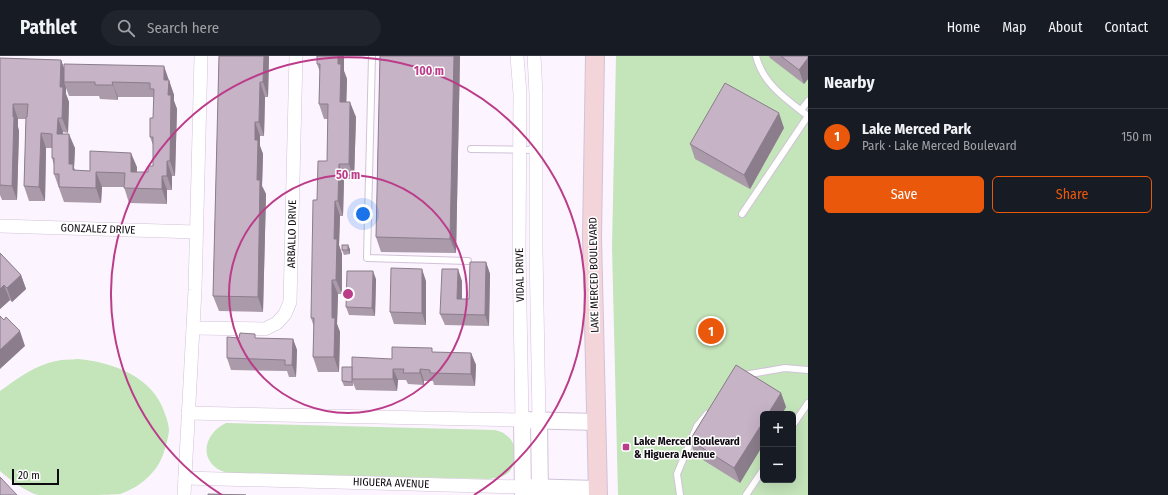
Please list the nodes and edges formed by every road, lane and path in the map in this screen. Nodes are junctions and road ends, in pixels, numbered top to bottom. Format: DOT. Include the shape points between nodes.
graph roads {
  1 [pos="201,56"];
  2 [pos="296,56"];
  3 [pos="372,56"];
  4 [pos="517,56"];
  5 [pos="534,56"];
  6 [pos="595,56"];
  7 [pos="756,56"];
  8 [pos="808,101"];
  9 [pos="801,110"];
  10 [pos="808,116"];
  11 [pos="471,149"];
  12 [pos="519,150"];
  13 [pos="536,150"];
  14 [pos="742,214"];
  15 [pos="0,226"];
  16 [pos="196,232"];
  17 [pos="468,261"];
  18 [pos="193,328"];
  19 [pos="808,370"];
  20 [pos="738,376"];
  21 [pos="808,403"];
  22 [pos="711,410"];
  23 [pos="188,412"];
  24 [pos="522,420"];
  25 [pos="538,420"];
  26 [pos="796,421"];
  27 [pos="597,422"];
  28 [pos="760,474"];
  29 [pos="185,478"];
  30 [pos="499,491"];
  31 [pos="523,491"];
  32 [pos="540,491"];
  33 [pos="598,492"];
  34 [pos="184,495"];
  35 [pos="680,495"];
  36 [pos="746,495"];
  1 -- 16 [label="street"];
  2 -- 18 [label="street, ARBALLO DRIVE" via="290,302 285,314 277,323 265,329"];
  3 -- 17 [label="lane" via="367,258"];
  4 -- 12 [label="street, VIDAL DRIVE" via="520,94"];
  5 -- 13 [label="street, VIDAL DRIVE"];
  6 -- 27 [label="main road, LAKE MERCED BOULEVARD" via="592,230"];
  7 -- 9 [label="lane" via="766,80"];
  8 -- 9 [label="lane"];
  9 -- 10 [label="lane"];
  10 -- 14 [label="lane"];
  11 -- 12 [label="lane"];
  12 -- 13 [label="lane"];
  12 -- 24 [label="street, VIDAL DRIVE"];
  13 -- 25 [label="street, VIDAL DRIVE"];
  15 -- 16 [label="street, GONZALEZ DRIVE"];
  16 -- 18 [label="street"];
  18 -- 23 [label="street"];
  19 -- 20 [label="lane" via="785,368"];
  21 -- 26 [label="lane"];
  22 -- 35 [label="lane" via="697,426 677,474"];
  23 -- 24 [label="street"];
  23 -- 29 [label="street"];
  24 -- 25 [label="street"];
  24 -- 31 [label="street, VIDAL DRIVE"];
  25 -- 27 [label="street"];
  25 -- 32 [label="street, VIDAL DRIVE"];
  27 -- 33 [label="main road, LAKE MERCED BOULEVARD"];
  28 -- 36 [label="lane"];
  29 -- 30 [label="street, HIGUERA AVENUE"];
  29 -- 34 [label="street"];
  30 -- 31 [label="street, HIGUERA AVENUE"];
  31 -- 32 [label="street, HIGUERA AVENUE"];
  32 -- 33 [label="street, HIGUERA AVENUE"];
}
